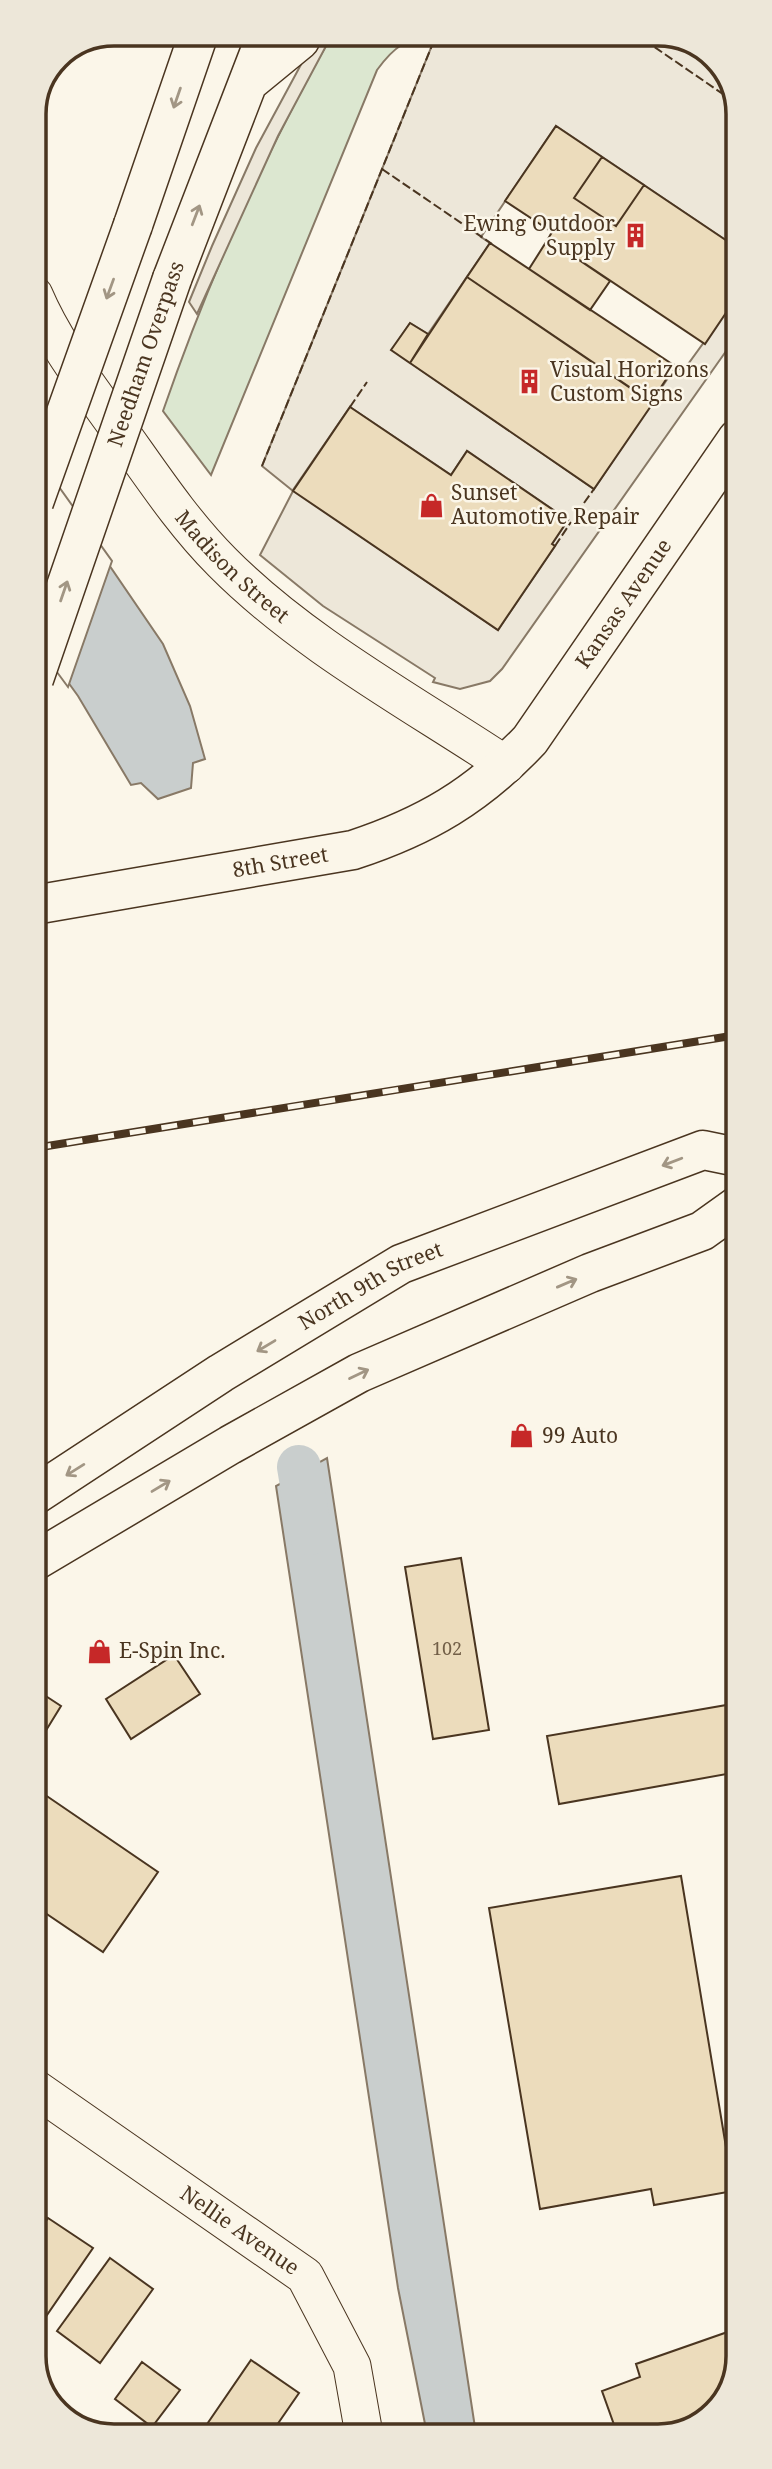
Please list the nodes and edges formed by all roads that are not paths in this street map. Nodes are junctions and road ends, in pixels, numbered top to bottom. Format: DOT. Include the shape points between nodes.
graph roads {
  1 [pos="195,45"];
  2 [pos="262,45"];
  3 [pos="293,45"];
  4 [pos="248,82"];
  5 [pos="45,320"];
  6 [pos="726,455"];
  7 [pos="45,471"];
  8 [pos="45,647"];
  9 [pos="506,765"];
  10 [pos="45,903"];
  11 [pos="726,1155"];
  12 [pos="726,1214"];
  13 [pos="45,1488"];
  14 [pos="45,1559"];
  15 [pos="45,2095"];
  16 [pos="362,2423"];
  1 -- 7 [label="main road, one-way, bridge"];
  2 -- 4 [label="main road, Needham Overpass"];
  3 -- 4 [label="main road"];
  8 -- 4 [label="main road, Needham Overpass, one-way, bridge" via="172,279"];
  5 -- 9 [label="street, Madison Street" via="166,495 222,563 308,634"];
  6 -- 9 [label="main road, Kansas Avenue" via="550,713"];
  9 -- 10 [label="main road, 8th Street" via="440,814 353,850"];
  11 -- 13 [label="main road, North 9th Street, one-way" via="703,1150 401,1264"];
  14 -- 12 [label="main road, one-way" via="230,1445 359,1373 590,1273 702,1231"];
  15 -- 16 [label="street, Nellie Avenue" via="305,2276 352,2366"];
}
